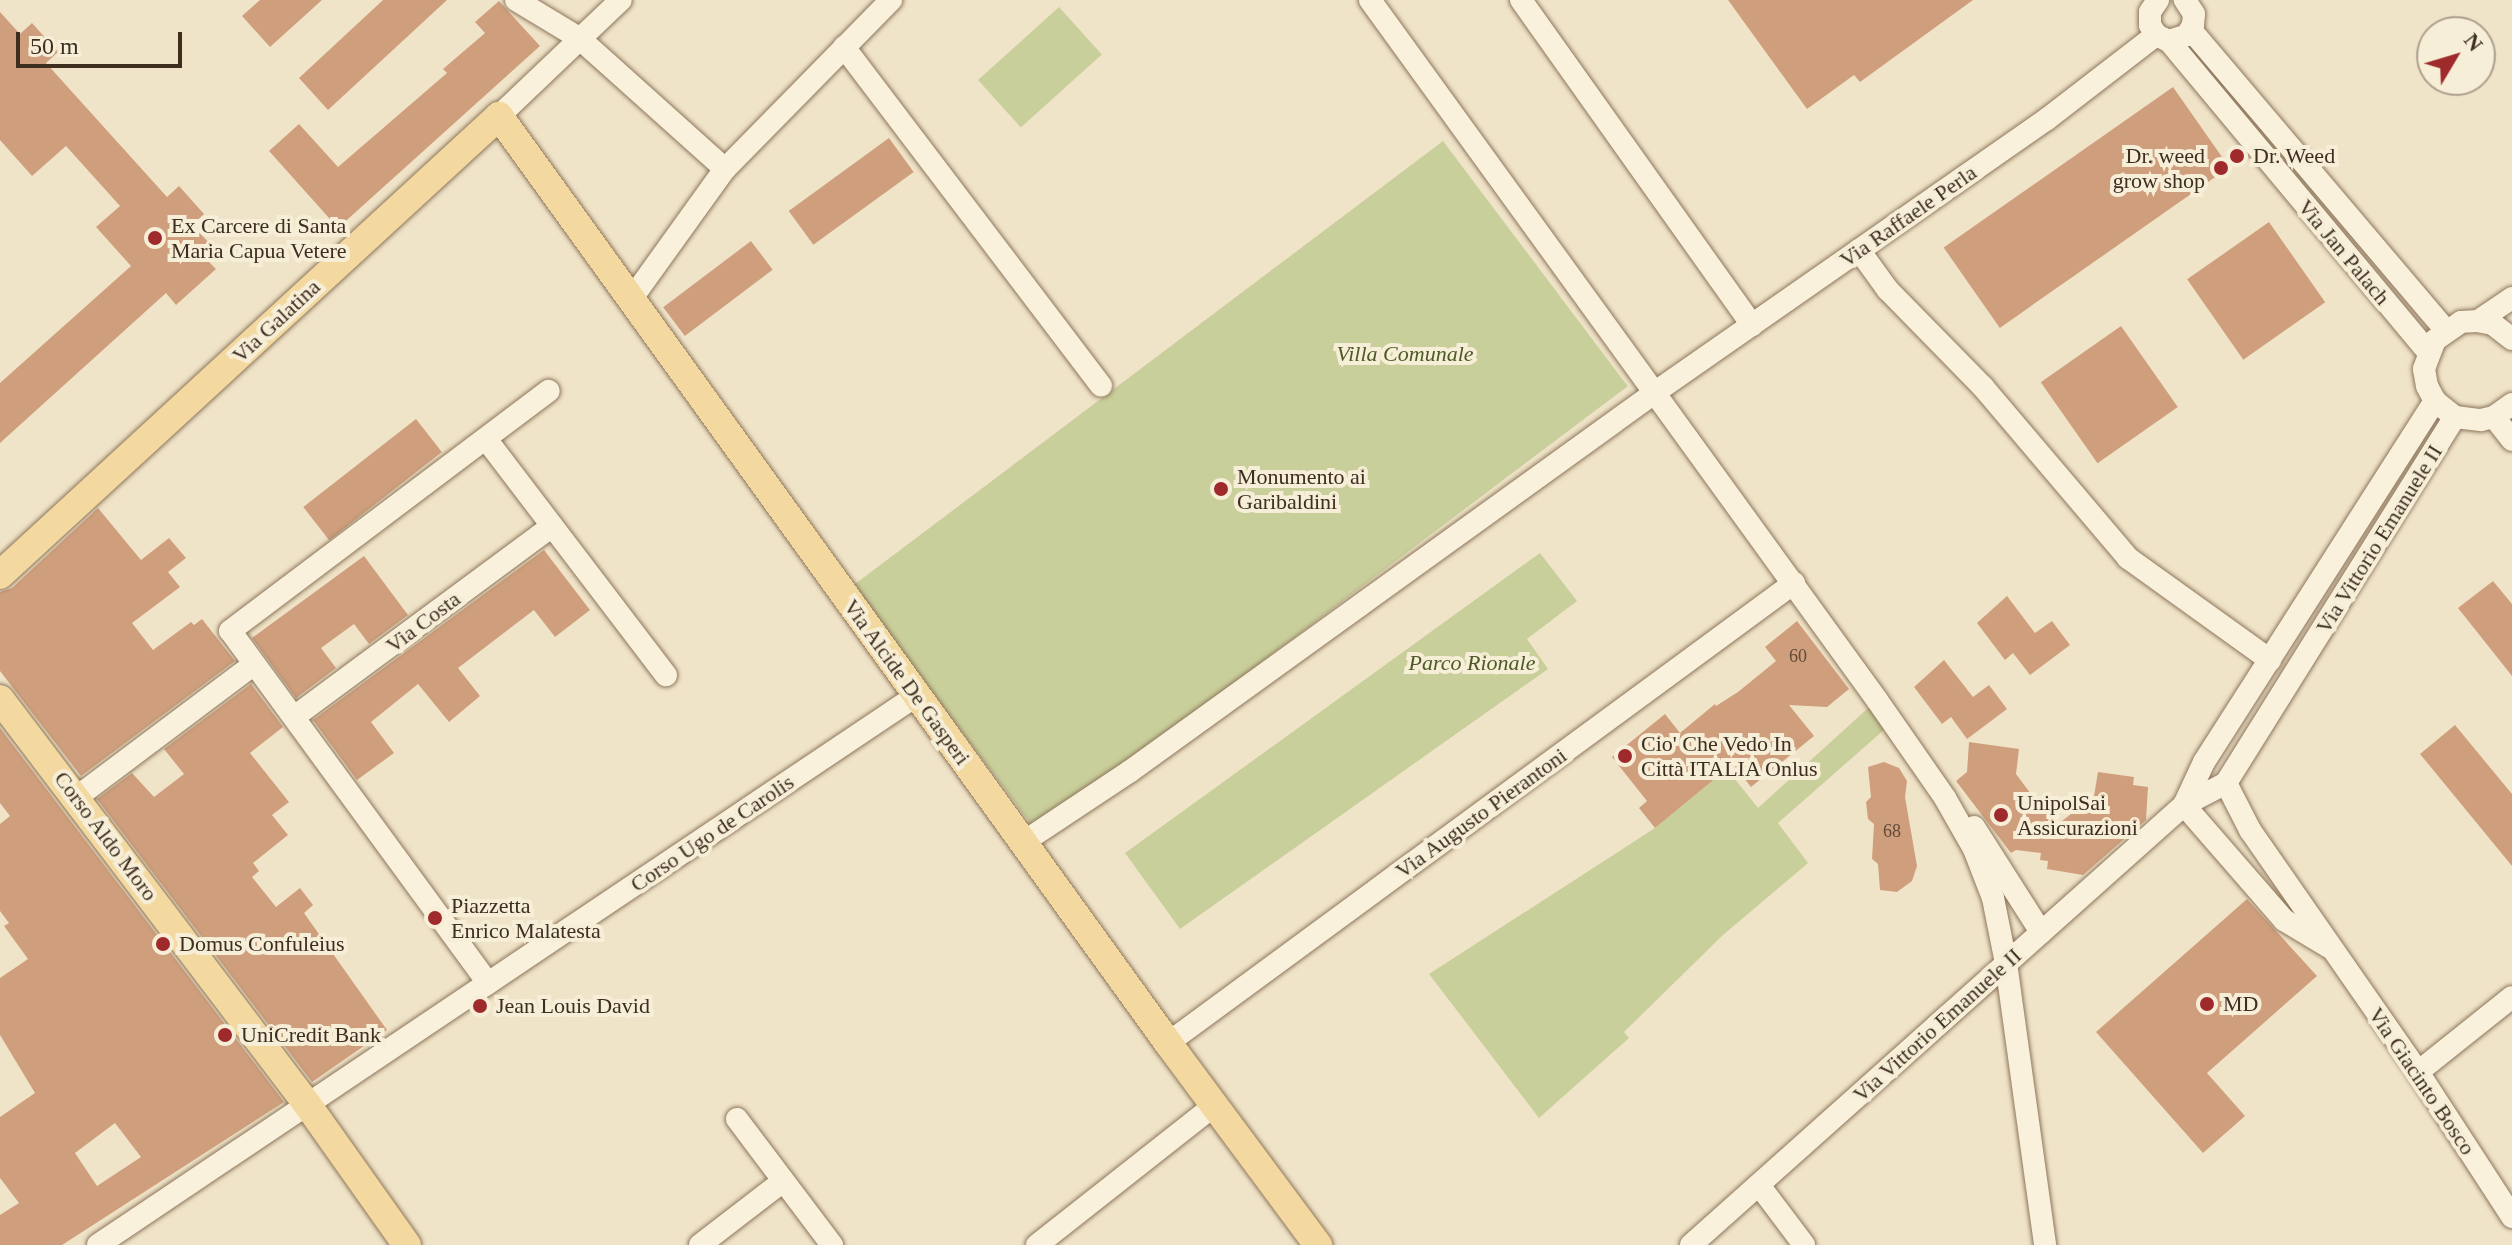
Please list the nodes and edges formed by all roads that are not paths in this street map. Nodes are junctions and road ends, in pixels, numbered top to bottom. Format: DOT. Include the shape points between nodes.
graph roads {
  1 [pos="516,0"];
  2 [pos="621,0"];
  3 [pos="891,0"];
  4 [pos="1370,0"];
  5 [pos="2133,0"];
  6 [pos="2189,1"];
  7 [pos="1528,5"];
  8 [pos="2158,24"];
  9 [pos="2191,30"];
  10 [pos="579,38"];
  11 [pos="844,47"];
  12 [pos="499,116"];
  13 [pos="725,169"];
  14 [pos="1859,250"];
  15 [pos="2512,298"];
  16 [pos="630,301"];
  17 [pos="2478,321"];
  18 [pos="1752,325"];
  19 [pos="2445,330"];
  20 [pos="2512,339"];
  21 [pos="2428,352"];
  22 [pos="1101,386"];
  23 [pos="549,391"];
  24 [pos="1657,391"];
  25 [pos="2435,401"];
  26 [pos="2503,410"];
  27 [pos="2455,417"];
  28 [pos="486,439"];
  29 [pos="2512,440"];
  30 [pos="552,526"];
  31 [pos="0,575"];
  32 [pos="1794,583"];
  33 [pos="2270,660"];
  34 [pos="254,664"];
  35 [pos="666,675"];
  36 [pos="917,695"];
  37 [pos="0,699"];
  38 [pos="294,717"];
  39 [pos="2226,783"];
  40 [pos="77,797"];
  41 [pos="1945,798"];
  42 [pos="2184,805"];
  43 [pos="1025,841"];
  44 [pos="2041,932"];
  45 [pos="2329,947"];
  46 [pos="2006,963"];
  47 [pos="488,983"];
  48 [pos="2512,997"];
  49 [pos="1168,1043"];
  50 [pos="2418,1072"];
  51 [pos="307,1104"];
  52 [pos="1215,1105"];
  53 [pos="737,1119"];
  54 [pos="783,1181"];
  55 [pos="1759,1185"];
  56 [pos="2512,1217"];
  57 [pos="98,1245"];
  58 [pos="407,1245"];
  59 [pos="700,1245"];
  60 [pos="832,1245"];
  61 [pos="1037,1245"];
  62 [pos="1318,1245"];
  63 [pos="1691,1245"];
  64 [pos="1804,1245"];
  65 [pos="2045,1245"];
  1 -- 10 [label="street"];
  2 -- 10 [label="street, Via Galatina"];
  3 -- 11 [label="street"];
  4 -- 24 [label="street"];
  5 -- 8 [label="street, Via Jan Palach"];
  6 -- 9 [label="street"];
  7 -- 18 [label="street"];
  8 -- 9 [label="street, Via Raffaele Perla" via="2182,39"];
  8 -- 14 [label="street, Via Raffaele Perla" via="2047,119"];
  8 -- 21 [label="street, Via Jan Palach"];
  9 -- 19 [label="street, Via Jan Palach"];
  10 -- 12 [label="street, Via Galatina"];
  10 -- 13 [label="street"];
  11 -- 13 [label="street"];
  11 -- 22 [label="street"];
  12 -- 16 [label="main road, Via Alcide De Gasperi"];
  12 -- 31 [label="main road, Via Galatina"];
  13 -- 16 [label="street"];
  14 -- 18 [label="street, Via Raffaele Perla"];
  14 -- 33 [label="street" via="1888,290 1983,387 2128,558"];
  15 -- 17 [label="street"];
  16 -- 36 [label="main road, Via Alcide De Gasperi"];
  17 -- 19 [label="street"];
  17 -- 20 [label="street" via="2493,324"];
  18 -- 24 [label="street, Via Raffaele Perla"];
  19 -- 21 [label="street"];
  21 -- 25 [label="street" via="2424,369"];
  23 -- 28 [label="street"];
  24 -- 32 [label="street"];
  24 -- 43 [label="street, Via Raffaele Perla" via="1129,772"];
  25 -- 27 [label="street"];
  25 -- 33 [label="street, Via Vittorio Emanuele II"];
  26 -- 27 [label="street" via="2481,420"];
  26 -- 29 [label="street"];
  27 -- 39 [label="street, Via Vittorio Emanuele II"];
  28 -- 30 [label="street"];
  28 -- 34 [label="street" via="230,631"];
  30 -- 35 [label="street"];
  30 -- 38 [label="street, Via Costa"];
  32 -- 41 [label="street"];
  32 -- 49 [label="street, Via Augusto Pierantoni"];
  33 -- 42 [label="street, Via Vittorio Emanuele II" via="2204,762"];
  34 -- 38 [label="street"];
  34 -- 40 [label="street"];
  36 -- 43 [label="main road, Via Alcide De Gasperi"];
  36 -- 47 [label="street, Corso Ugo de Carolis"];
  37 -- 40 [label="main road, Corso Aldo Moro"];
  38 -- 47 [label="street"];
  39 -- 42 [label="street, Via Vittorio Emanuele II"];
  39 -- 45 [label="street, Via Giacinto Bosco" via="2250,830"];
  40 -- 51 [label="main road, Corso Aldo Moro"];
  41 -- 44 [label="street" via="1986,843"];
  41 -- 46 [label="street" via="1974,849 1993,898"];
  42 -- 44 [label="street, Via Vittorio Emanuele II"];
  42 -- 45 [label="street, Via Giacinto Bosco" via="2284,920"];
  43 -- 49 [label="main road, Via Alcide De Gasperi"];
  44 -- 46 [label="street, Via Vittorio Emanuele II"];
  45 -- 50 [label="street, Via Giacinto Bosco"];
  46 -- 55 [label="street, Via Vittorio Emanuele II"];
  46 -- 65 [label="street"];
  47 -- 51 [label="street, Corso Ugo de Carolis"];
  48 -- 50 [label="street"];
  49 -- 52 [label="main road, Via Alcide De Gasperi"];
  50 -- 56 [label="street, Via Giacinto Bosco"];
  51 -- 57 [label="street, Corso Ugo de Carolis"];
  51 -- 58 [label="main road, Corso Aldo Moro"];
  52 -- 61 [label="street"];
  52 -- 62 [label="main road, Via Alcide De Gasperi"];
  53 -- 54 [label="street"];
  54 -- 59 [label="street"];
  54 -- 60 [label="street"];
  55 -- 63 [label="street, Via Vittorio Emanuele II"];
  55 -- 64 [label="street"];
}
